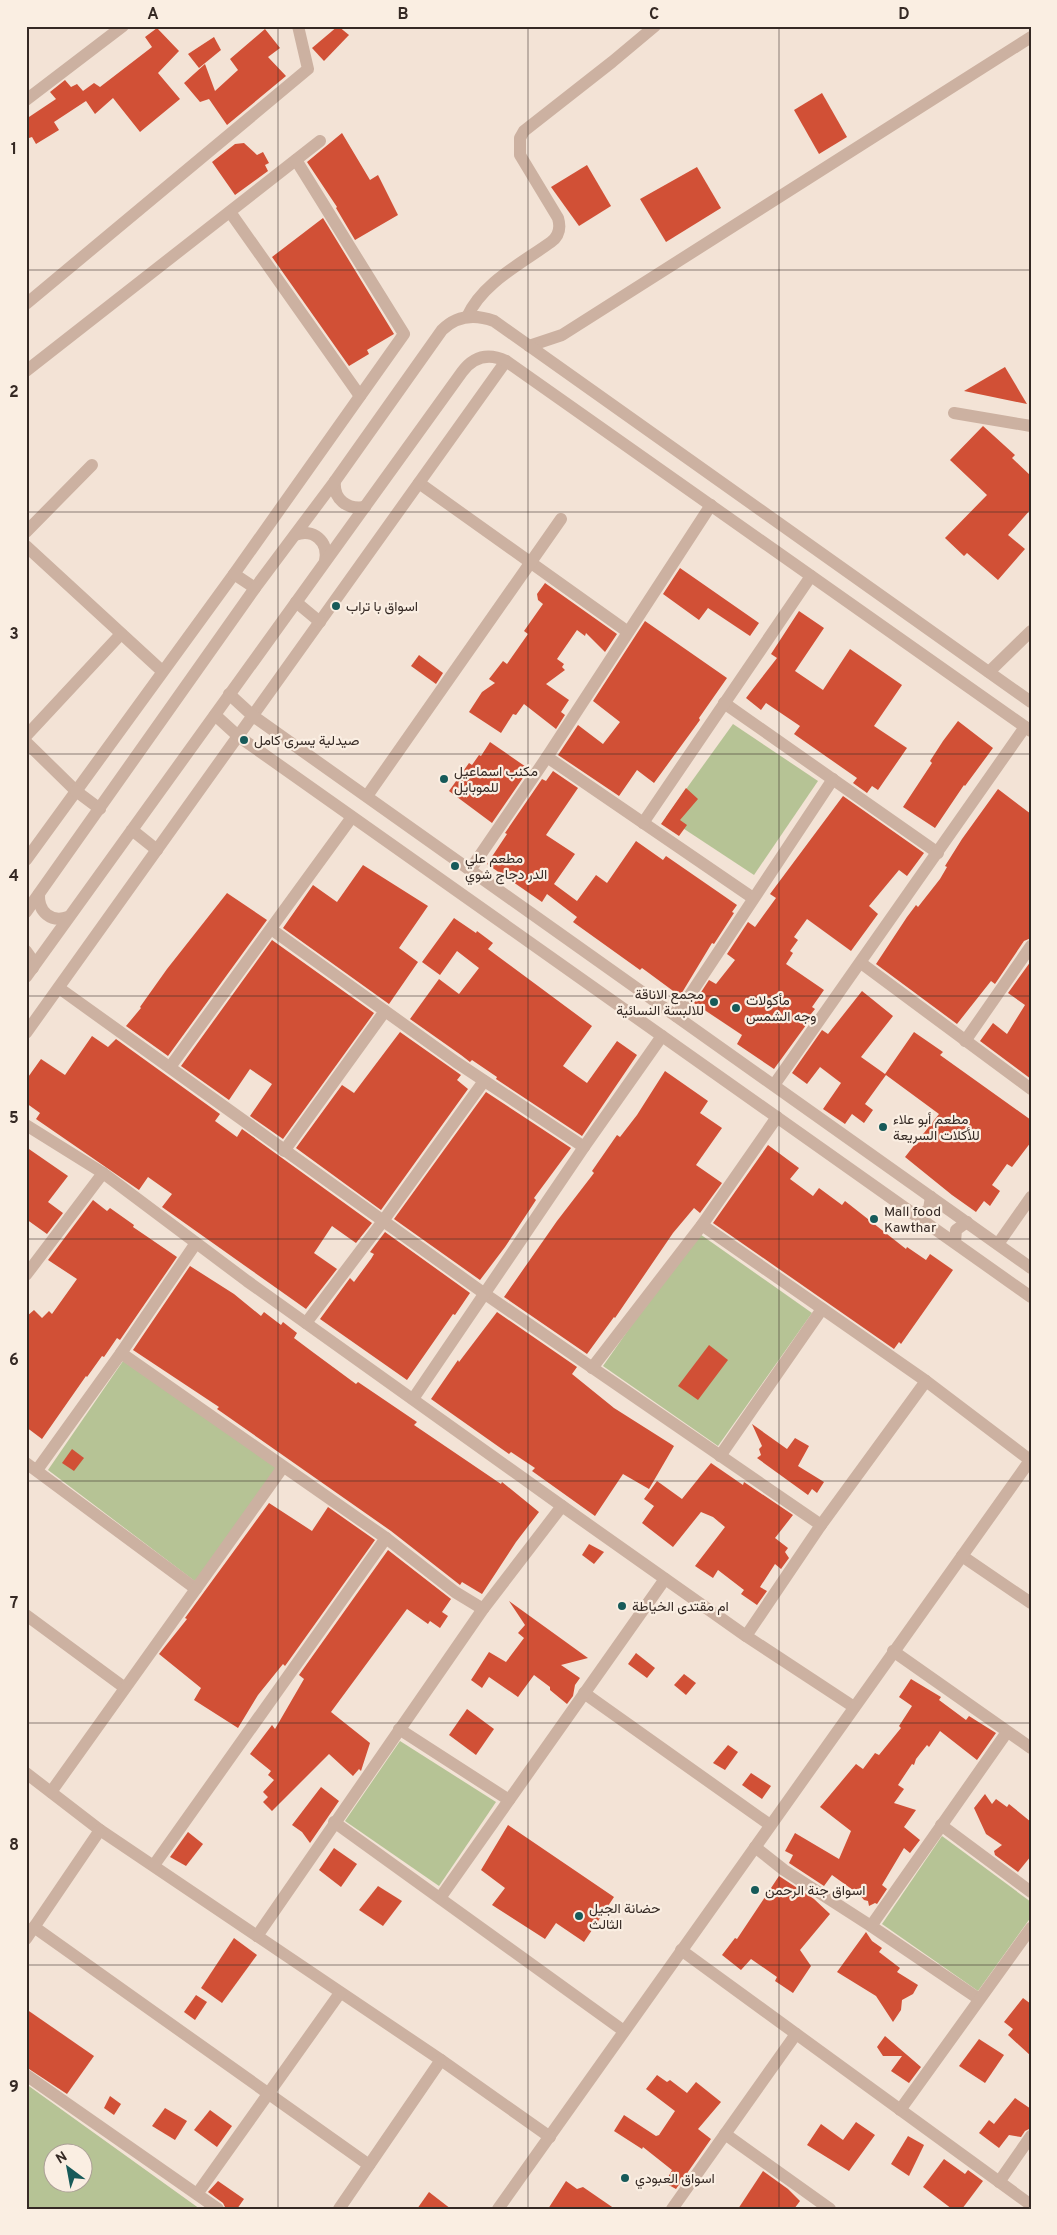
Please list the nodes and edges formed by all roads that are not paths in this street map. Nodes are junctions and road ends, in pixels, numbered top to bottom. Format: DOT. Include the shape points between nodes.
graph roads {
  1 [pos="123,26"];
  2 [pos="298,26"];
  3 [pos="655,26"];
  4 [pos="1031,37"];
  5 [pos="26,100"];
  6 [pos="320,141"];
  7 [pos="296,160"];
  8 [pos="230,212"];
  9 [pos="26,304"];
  10 [pos="467,317"];
  11 [pos="529,346"];
  12 [pos="506,361"];
  13 [pos="26,371"];
  14 [pos="360,396"];
  15 [pos="954,412"];
  16 [pos="1031,426"];
  17 [pos="92,465"];
  18 [pos="335,481"];
  19 [pos="419,483"];
  20 [pos="711,505"];
  21 [pos="364,507"];
  22 [pos="561,520"];
  23 [pos="26,532"];
  24 [pos="295,535"];
  25 [pos="26,546"];
  26 [pos="325,561"];
  27 [pos="530,563"];
  28 [pos="234,574"];
  29 [pos="811,576"];
  30 [pos="255,588"];
  31 [pos="296,602"];
  32 [pos="320,622"];
  33 [pos="1031,630"];
  34 [pos="628,632"];
  35 [pos="121,634"];
  36 [pos="162,671"];
  37 [pos="989,672"];
  38 [pos="229,694"];
  39 [pos="1031,702"];
  40 [pos="724,703"];
  41 [pos="214,715"];
  42 [pos="253,716"];
  43 [pos="1028,729"];
  44 [pos="26,736"];
  45 [pos="238,736"];
  46 [pos="26,742"];
  47 [pos="547,757"];
  48 [pos="833,778"];
  49 [pos="76,791"];
  50 [pos="367,796"];
  51 [pos="100,809"];
  52 [pos="352,817"];
  53 [pos="643,822"];
  54 [pos="132,830"];
  55 [pos="157,850"];
  56 [pos="938,853"];
  57 [pos="26,860"];
  58 [pos="470,870"];
  59 [pos="39,894"];
  60 [pos="753,898"];
  61 [pos="26,912"];
  62 [pos="68,917"];
  63 [pos="271,930"];
  64 [pos="1031,946"];
  65 [pos="26,951"];
  66 [pos="861,963"];
  67 [pos="29,972"];
  68 [pos="58,988"];
  69 [pos="385,1011"];
  70 [pos="676,1016"];
  71 [pos="26,1033"];
  72 [pos="662,1036"];
  73 [pos="965,1041"];
  74 [pos="170,1067"];
  75 [pos="484,1081"];
  76 [pos="774,1085"];
  77 [pos="1031,1089"];
  78 [pos="777,1117"];
  79 [pos="26,1125"];
  80 [pos="584,1147"];
  81 [pos="284,1151"];
  82 [pos="103,1174"];
  83 [pos="931,1196"];
  84 [pos="1031,1197"];
  85 [pos="918,1217"];
  86 [pos="383,1221"];
  87 [pos="967,1222"];
  88 [pos="702,1225"];
  89 [pos="955,1242"];
  90 [pos="196,1243"];
  91 [pos="998,1244"];
  92 [pos="1031,1268"];
  93 [pos="26,1275"];
  94 [pos="485,1294"];
  95 [pos="1031,1297"];
  96 [pos="822,1309"];
  97 [pos="306,1323"];
  98 [pos="121,1353"];
  99 [pos="592,1368"];
  100 [pos="926,1380"];
  101 [pos="413,1399"];
  102 [pos="720,1456"];
  103 [pos="1030,1459"];
  104 [pos="26,1462"];
  105 [pos="283,1468"];
  106 [pos="37,1470"];
  107 [pos="562,1506"];
  108 [pos="821,1525"];
  109 [pos="386,1538"];
  110 [pos="962,1556"];
  111 [pos="666,1579"];
  112 [pos="196,1589"];
  113 [pos="1031,1603"];
  114 [pos="483,1609"];
  115 [pos="26,1615"];
  116 [pos="746,1636"];
  117 [pos="893,1651"];
  118 [pos="125,1688"];
  119 [pos="584,1693"];
  120 [pos="854,1707"];
  121 [pos="399,1730"];
  122 [pos="1007,1732"];
  123 [pos="1031,1748"];
  124 [pos="26,1773"];
  125 [pos="51,1792"];
  126 [pos="508,1800"];
  127 [pos="334,1822"];
  128 [pos="770,1825"];
  129 [pos="941,1825"];
  130 [pos="100,1830"];
  131 [pos="754,1847"];
  132 [pos="154,1865"];
  133 [pos="1031,1892"];
  134 [pos="440,1898"];
  135 [pos="871,1926"];
  136 [pos="34,1927"];
  137 [pos="1031,1928"];
  138 [pos="256,1936"];
  139 [pos="26,1939"];
  140 [pos="681,1950"];
  141 [pos="340,1993"];
  142 [pos="979,1999"];
  143 [pos="624,2030"];
  144 [pos="796,2034"];
  145 [pos="441,2060"];
  146 [pos="26,2075"];
  147 [pos="268,2094"];
  148 [pos="900,2110"];
  149 [pos="725,2134"];
  150 [pos="1031,2136"];
  151 [pos="550,2137"];
  152 [pos="369,2165"];
  153 [pos="999,2182"];
  154 [pos="197,2194"];
  155 [pos="1031,2205"];
  156 [pos="824,2207"];
  157 [pos="218,2209"];
  158 [pos="339,2209"];
  159 [pos="498,2209"];
  160 [pos="672,2209"];
  1 -- 5 [label="street"];
  2 -- 9 [label="street" via="308,69"];
  3 -- 10 [label="street" via="524,130 518,147 520,155 558,218 558,234 488,288"];
  4 -- 11 [label="street" via="562,335"];
  6 -- 7 [label="street"];
  7 -- 8 [label="street"];
  7 -- 14 [label="street" via="404,334"];
  8 -- 13 [label="street"];
  8 -- 14 [label="street"];
  10 -- 11 [label="street" via="494,321"];
  10 -- 18 [label="street" via="450,322 442,330"];
  11 -- 37 [label="street"];
  12 -- 19 [label="street"];
  12 -- 20 [label="street"];
  12 -- 21 [label="street" via="491,356 467,365"];
  14 -- 28 [label="street"];
  15 -- 16 [label="street"];
  17 -- 23 [label="street"];
  18 -- 21 [label="street" via="336,493 342,502 353,508"];
  18 -- 24 [label="street"];
  19 -- 27 [label="street"];
  19 -- 32 [label="street"];
  20 -- 29 [label="street"];
  20 -- 34 [label="street"];
  21 -- 26 [label="street"];
  22 -- 27 [label="street"];
  24 -- 26 [label="street" via="306,532 321,540 326,550"];
  24 -- 30 [label="street"];
  25 -- 35 [label="street"];
  26 -- 31 [label="street"];
  27 -- 34 [label="street"];
  27 -- 50 [label="street"];
  28 -- 30 [label="street"];
  28 -- 36 [label="street"];
  29 -- 40 [label="street"];
  29 -- 43 [label="street"];
  30 -- 51 [label="street"];
  31 -- 32 [label="street"];
  31 -- 38 [label="street"];
  32 -- 42 [label="street"];
  33 -- 37 [label="street"];
  34 -- 47 [label="street"];
  35 -- 36 [label="street"];
  35 -- 44 [label="street"];
  36 -- 49 [label="street"];
  37 -- 39 [label="street"];
  38 -- 41 [label="street"];
  38 -- 42 [label="street"];
  40 -- 48 [label="street"];
  40 -- 53 [label="street"];
  41 -- 45 [label="street"];
  41 -- 54 [label="street"];
  42 -- 45 [label="street"];
  42 -- 50 [label="street"];
  43 -- 56 [label="street"];
  45 -- 52 [label="street"];
  45 -- 55 [label="street"];
  46 -- 49 [label="street"];
  47 -- 53 [label="street"];
  47 -- 58 [label="street"];
  48 -- 56 [label="street"];
  48 -- 60 [label="street"];
  49 -- 51 [label="street"];
  49 -- 57 [label="street"];
  50 -- 58 [label="street"];
  51 -- 59 [label="street"];
  52 -- 63 [label="street"];
  52 -- 72 [label="street"];
  53 -- 60 [label="street"];
  54 -- 55 [label="street"];
  54 -- 62 [label="street"];
  55 -- 68 [label="street"];
  56 -- 66 [label="street"];
  58 -- 70 [label="street"];
  59 -- 61 [label="street"];
  59 -- 62 [label="street" via="40,906 46,915 57,919"];
  60 -- 70 [label="street"];
  62 -- 67 [label="street"];
  63 -- 69 [label="street"];
  63 -- 74 [label="street"];
  64 -- 73 [label="street"];
  65 -- 67 [label="street" via="31,958"];
  66 -- 73 [label="street"];
  66 -- 76 [label="street"];
  68 -- 71 [label="street"];
  68 -- 74 [label="street"];
  69 -- 75 [label="street"];
  69 -- 81 [label="street"];
  70 -- 76 [label="street"];
  72 -- 78 [label="street"];
  72 -- 80 [label="street"];
  73 -- 77 [label="street"];
  74 -- 81 [label="street"];
  75 -- 80 [label="street"];
  75 -- 86 [label="street"];
  76 -- 83 [label="street"];
  78 -- 85 [label="street"];
  78 -- 88 [label="street"];
  79 -- 82 [label="street"];
  80 -- 94 [label="street"];
  81 -- 86 [label="street"];
  82 -- 90 [label="street"];
  82 -- 93 [label="street"];
  83 -- 85 [label="street" via="929,1209"];
  83 -- 87 [label="street"];
  84 -- 91 [label="street"];
  85 -- 89 [label="street"];
  86 -- 94 [label="street"];
  86 -- 97 [label="street"];
  87 -- 89 [label="street" via="956,1230"];
  87 -- 91 [label="street"];
  88 -- 96 [label="street"];
  88 -- 99 [label="street"];
  89 -- 95 [label="street"];
  90 -- 97 [label="street"];
  90 -- 98 [label="street"];
  91 -- 92 [label="street"];
  94 -- 99 [label="street"];
  94 -- 101 [label="street"];
  96 -- 100 [label="street"];
  96 -- 102 [label="street"];
  97 -- 101 [label="street"];
  98 -- 105 [label="street"];
  98 -- 106 [label="street"];
  99 -- 102 [label="street"];
  100 -- 103 [label="street"];
  100 -- 108 [label="street"];
  101 -- 107 [label="street"];
  102 -- 108 [label="street"];
  103 -- 110 [label="street"];
  104 -- 106 [label="street"];
  105 -- 109 [label="street"];
  105 -- 112 [label="street"];
  106 -- 112 [label="street"];
  107 -- 111 [label="street"];
  107 -- 114 [label="street"];
  108 -- 116 [label="street"];
  109 -- 114 [label="street" via="455,1592"];
  109 -- 132 [label="street"];
  110 -- 113 [label="street"];
  110 -- 117 [label="street"];
  111 -- 116 [label="street"];
  111 -- 119 [label="street"];
  112 -- 118 [label="street"];
  114 -- 121 [label="street"];
  115 -- 118 [label="street"];
  116 -- 120 [label="street"];
  117 -- 120 [label="street"];
  117 -- 122 [label="street"];
  118 -- 125 [label="street"];
  119 -- 126 [label="street"];
  119 -- 128 [label="street"];
  120 -- 128 [label="street"];
  121 -- 126 [label="street"];
  121 -- 127 [label="street"];
  122 -- 123 [label="street"];
  122 -- 129 [label="street"];
  124 -- 125 [label="street"];
  125 -- 130 [label="street"];
  126 -- 134 [label="street"];
  127 -- 134 [label="street"];
  127 -- 138 [label="street"];
  128 -- 131 [label="street"];
  129 -- 133 [label="street"];
  129 -- 135 [label="street"];
  130 -- 132 [label="street"];
  130 -- 136 [label="street"];
  131 -- 135 [label="street"];
  131 -- 140 [label="street"];
  132 -- 138 [label="street"];
  134 -- 143 [label="street"];
  135 -- 142 [label="street"];
  136 -- 139 [label="street"];
  136 -- 147 [label="street"];
  137 -- 142 [label="street"];
  138 -- 141 [label="street"];
  140 -- 143 [label="street"];
  140 -- 144 [label="street"];
  141 -- 145 [label="street"];
  141 -- 147 [label="street"];
  142 -- 148 [label="street"];
  143 -- 151 [label="street"];
  144 -- 148 [label="street"];
  144 -- 149 [label="street"];
  145 -- 151 [label="street"];
  145 -- 152 [label="street"];
  146 -- 154 [label="street"];
  147 -- 152 [label="street"];
  147 -- 154 [label="street"];
  148 -- 153 [label="street"];
  149 -- 156 [label="street"];
  149 -- 160 [label="street"];
  150 -- 153 [label="street"];
  151 -- 159 [label="street"];
  152 -- 158 [label="street"];
  153 -- 155 [label="street"];
  154 -- 157 [label="street"];
}
